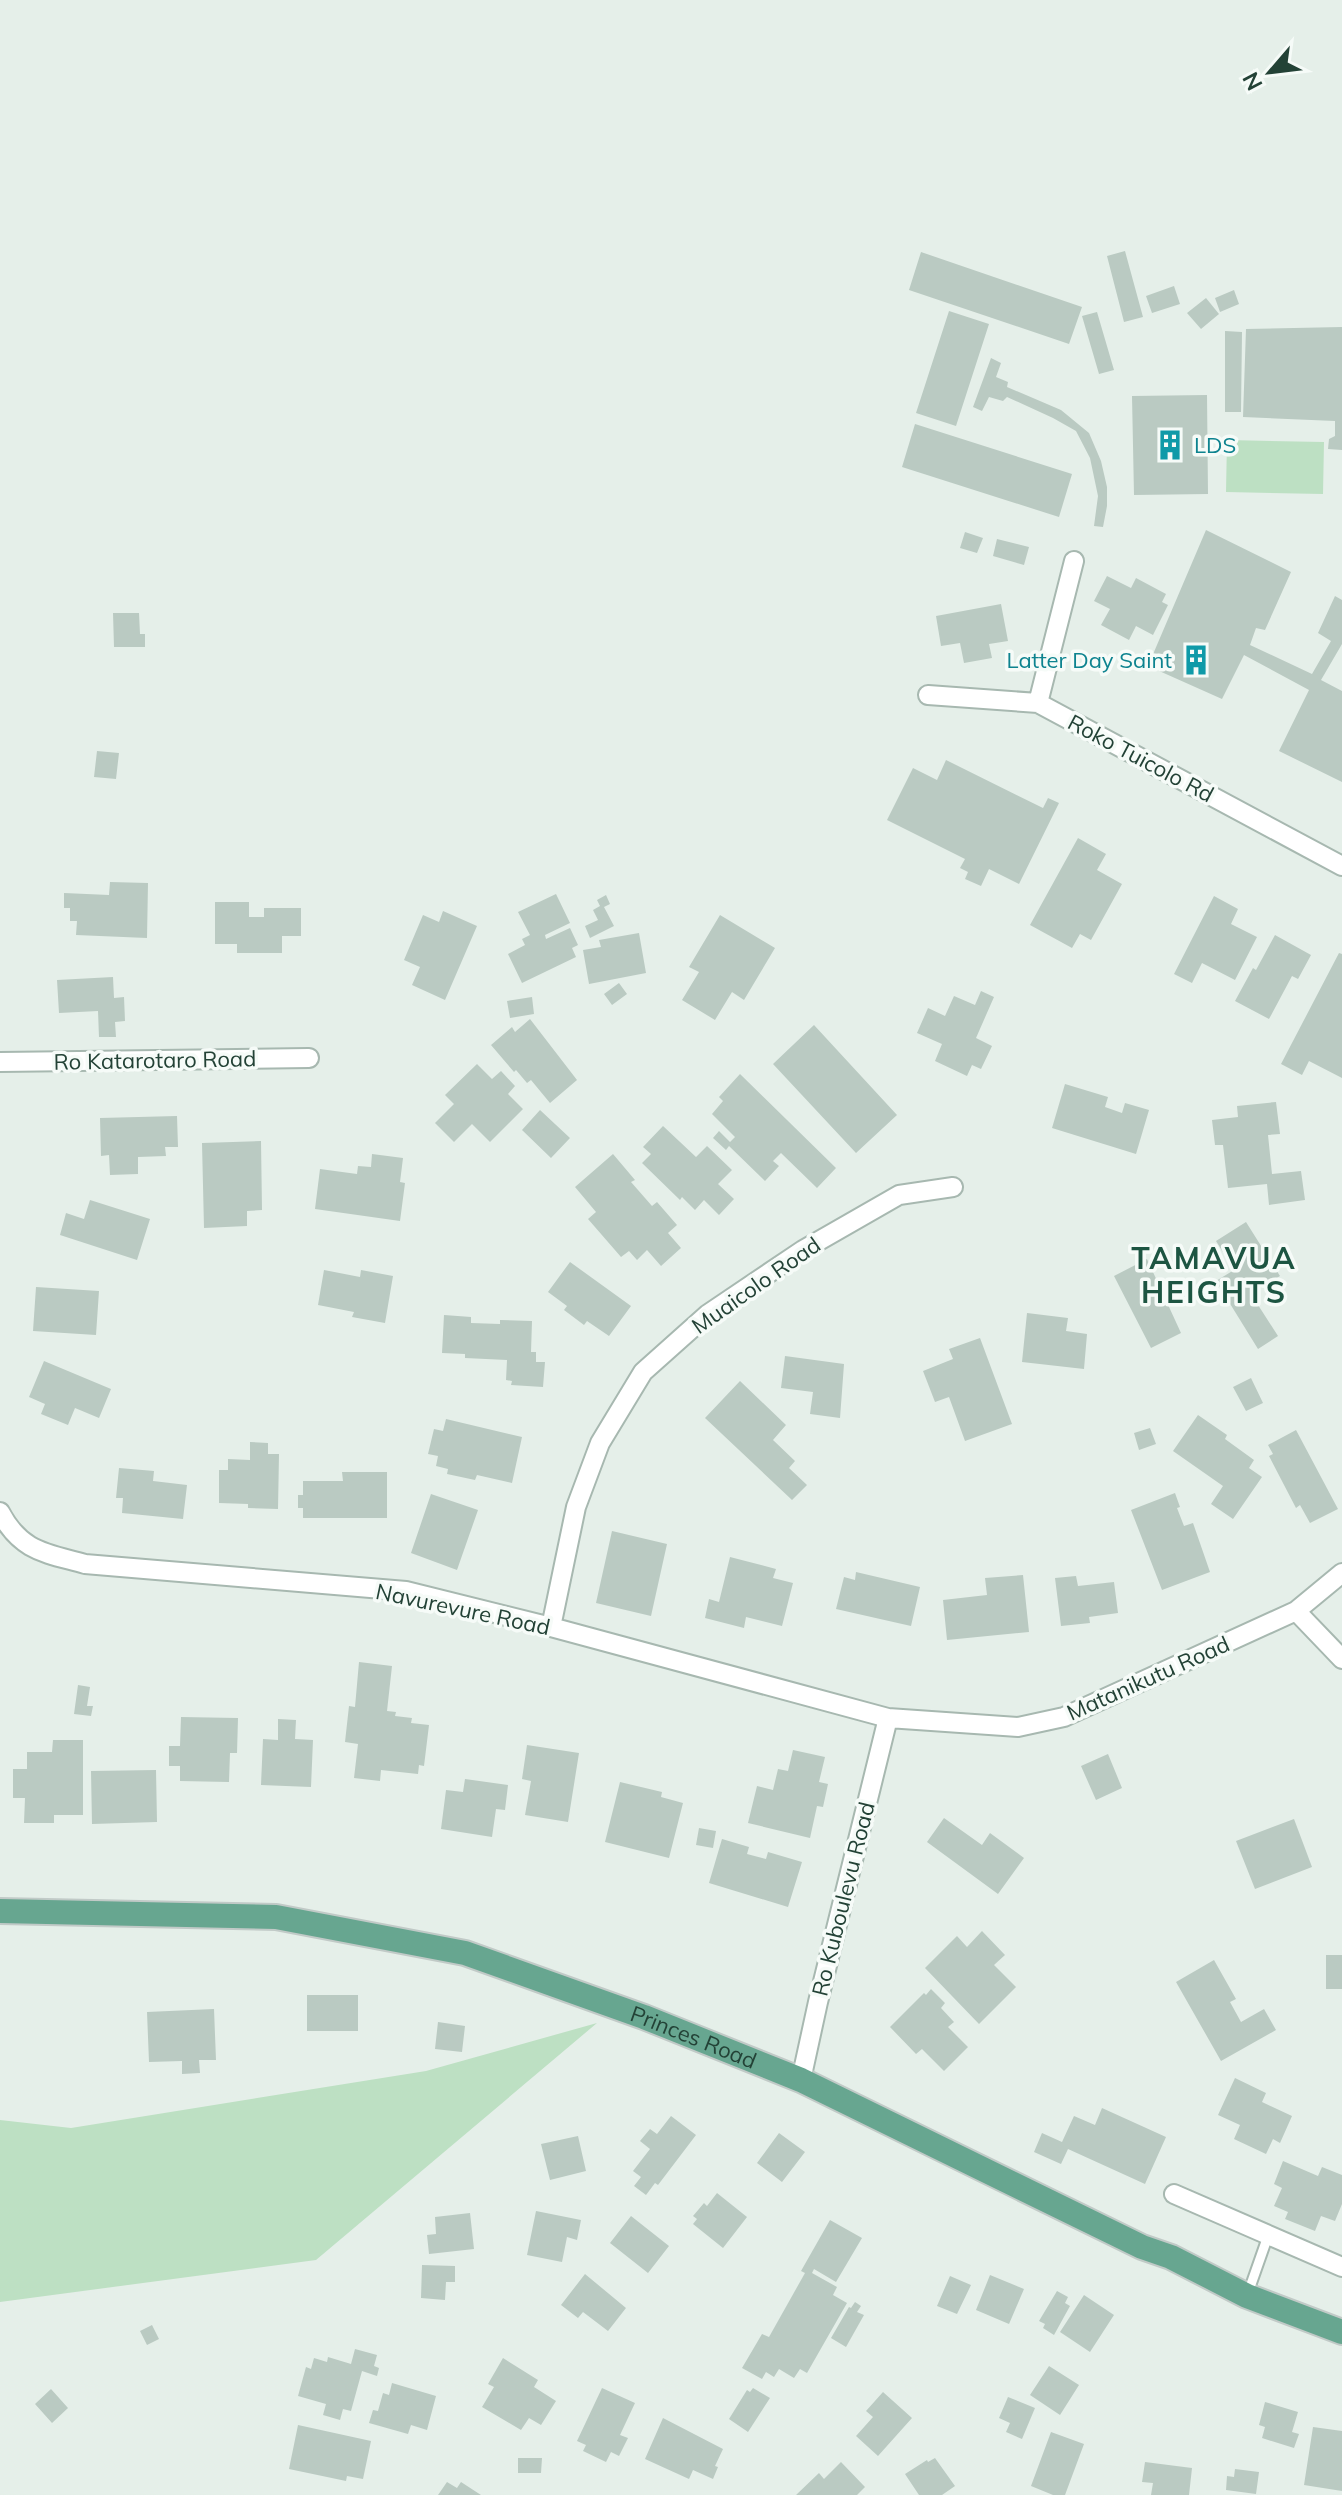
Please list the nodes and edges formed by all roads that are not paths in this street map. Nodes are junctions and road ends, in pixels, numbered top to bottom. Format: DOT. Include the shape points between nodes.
graph roads {
  1 [pos="1074,561"];
  2 [pos="928,695"];
  3 [pos="1038,703"];
  4 [pos="1342,866"];
  5 [pos="309,1058"];
  6 [pos="0,1062"];
  7 [pos="953,1187"];
  8 [pos="0,1512"];
  9 [pos="1342,1573"];
  10 [pos="1296,1611"];
  11 [pos="551,1627"];
  12 [pos="1342,1659"];
  13 [pos="888,1718"];
  14 [pos="0,1911"];
  15 [pos="801,2080"];
  16 [pos="1174,2194"];
  17 [pos="1268,2236"];
  18 [pos="1342,2267"];
  19 [pos="1247,2296"];
  20 [pos="1342,2332"];
  1 -- 3 [label="street"];
  2 -- 3 [label="street, Roko Tuicolo Rd"];
  3 -- 4 [label="street, Roko Tuicolo Rd"];
  5 -- 6 [label="street, Ro Katarotaro Road"];
  7 -- 11 [label="street, Muaicolo Road" via="899,1195 803,1250 708,1314 643,1372 600,1443 576,1507"];
  8 -- 11 [label="street, Navurevure Road" via="9,1529 34,1550 85,1564 406,1591"];
  9 -- 10 [label="street, Matanikutu Road"];
  10 -- 12 [label="street"];
  10 -- 13 [label="street, Matanikutu Road" via="1064,1717 1018,1727"];
  11 -- 13 [label="street, Navurevure Road"];
  13 -- 15 [label="street, Ro Kuboulevu Road"];
  14 -- 15 [label="main road, Princes Road" via="276,1917 465,1953"];
  15 -- 19 [label="main road, Princes Road"];
  16 -- 17 [label="street"];
  17 -- 18 [label="street"];
  17 -- 19 [label="lane"];
  19 -- 20 [label="main road, Princes Road"];
}
